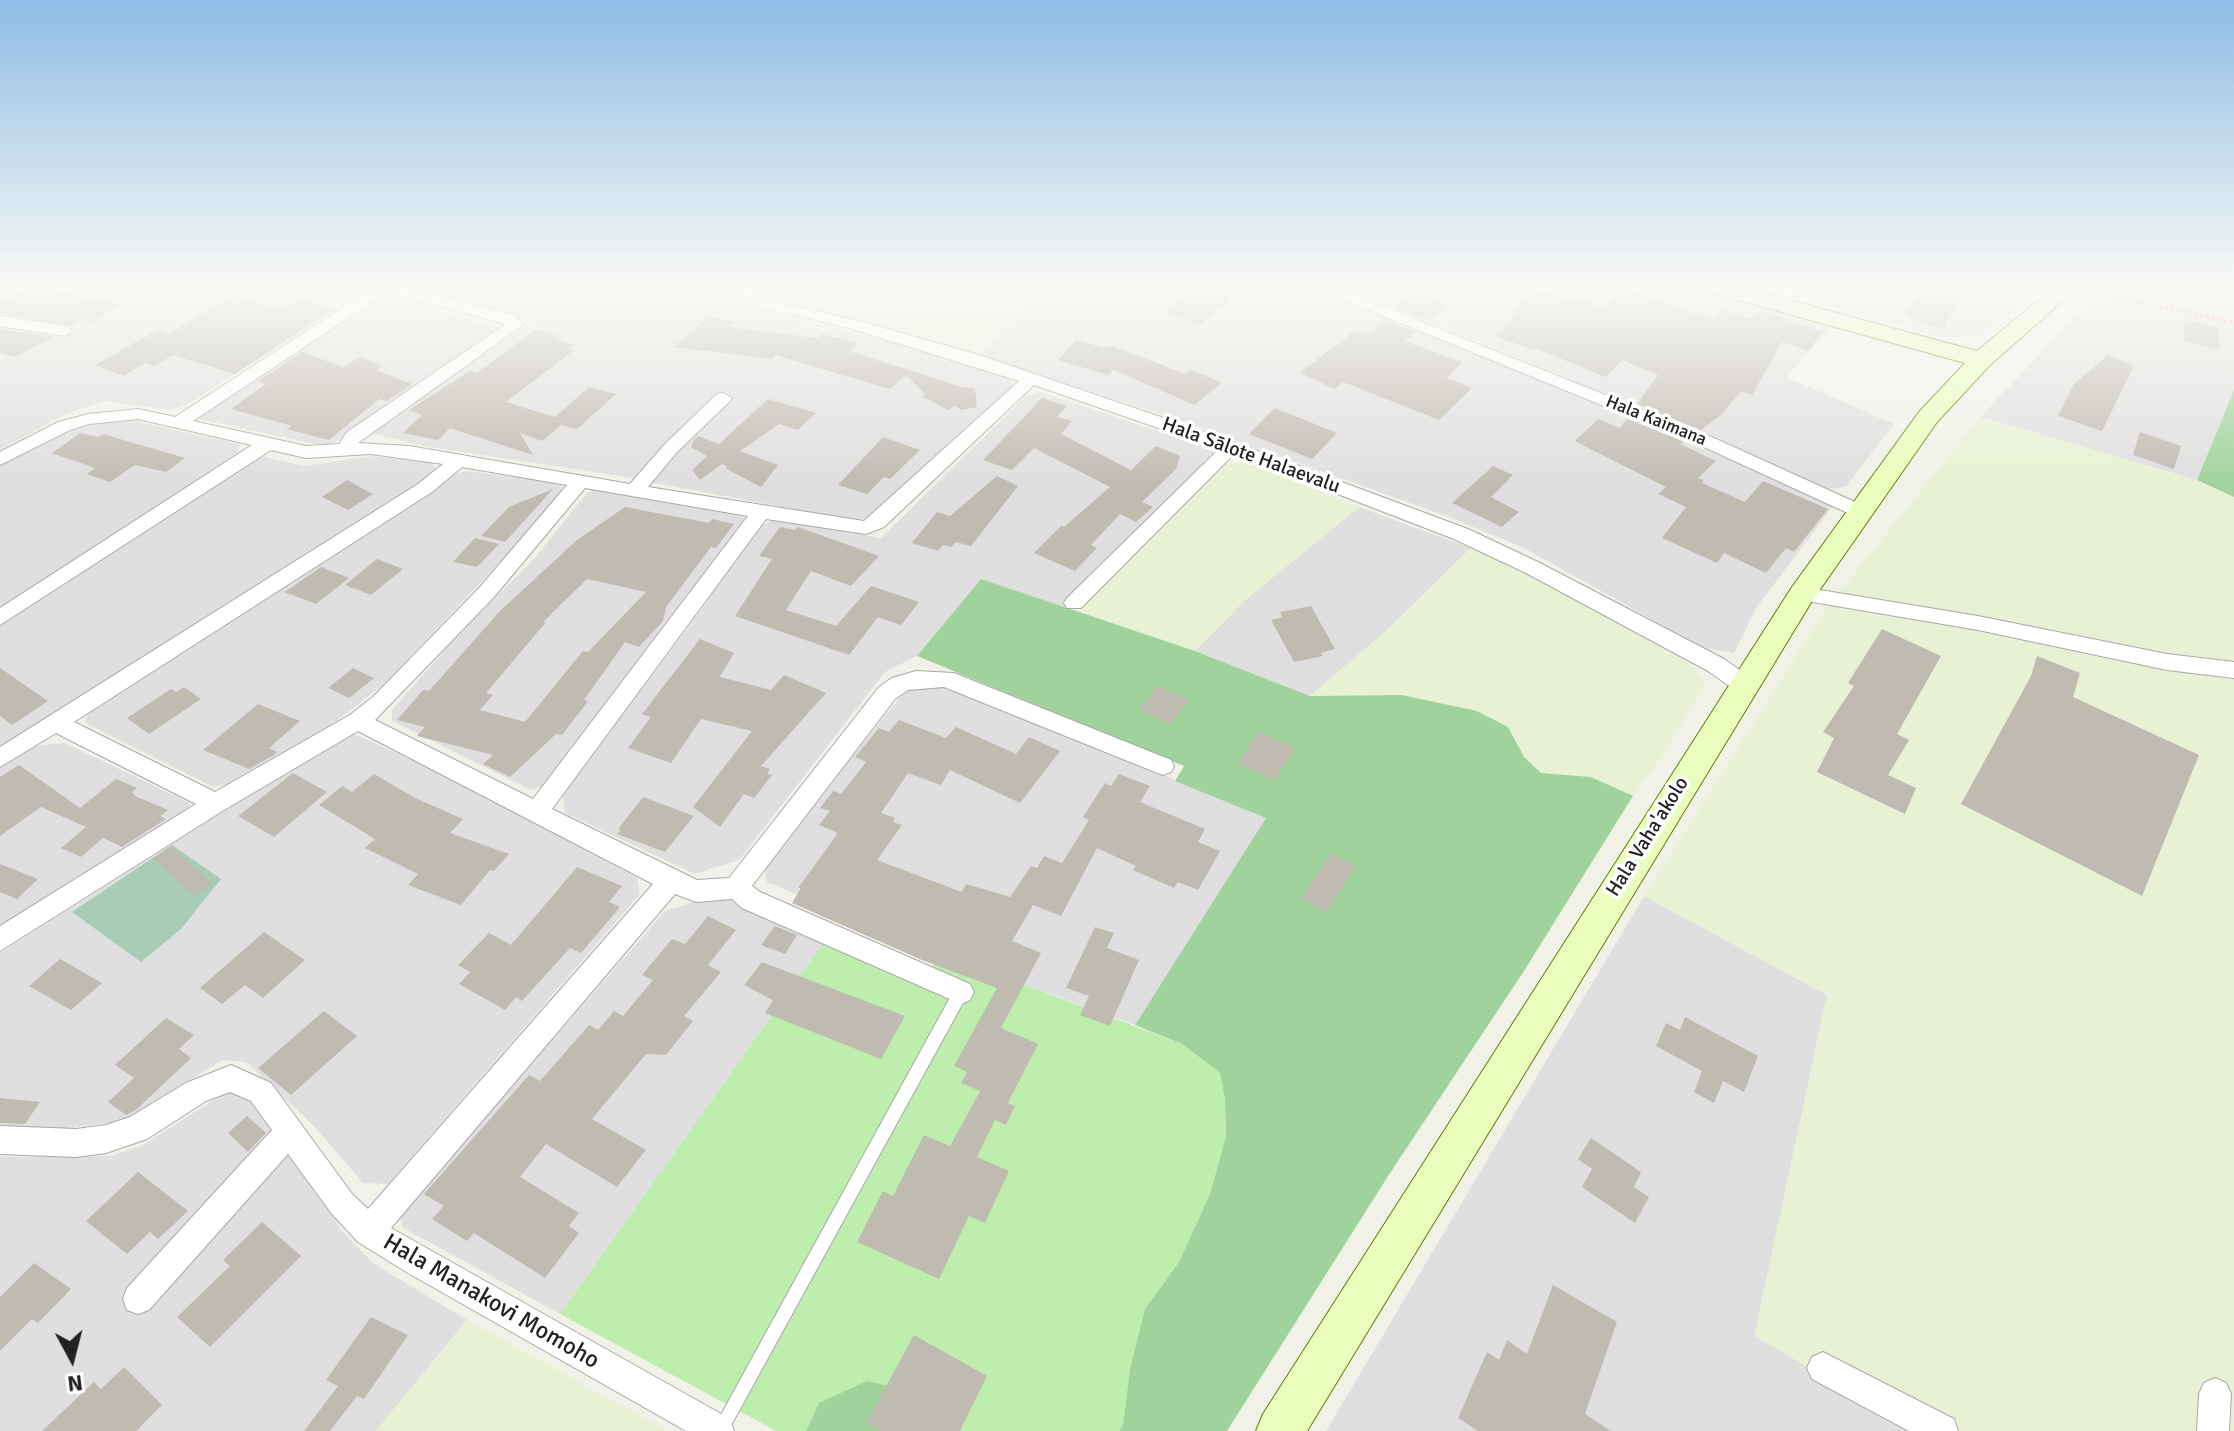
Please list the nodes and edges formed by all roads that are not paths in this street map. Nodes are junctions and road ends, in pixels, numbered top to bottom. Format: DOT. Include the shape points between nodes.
graph roads {
  1 [pos="286,352"];
  2 [pos="476,352"];
  3 [pos="949,352"];
  4 [pos="1483,352"];
  5 [pos="1951,352"];
  6 [pos="1991,352"];
  7 [pos="1981,360"];
  8 [pos="1031,379"];
  9 [pos="723,398"];
  10 [pos="181,421"];
  11 [pos="267,444"];
  12 [pos="1231,447"];
  13 [pos="344,451"];
  14 [pos="0,459"];
  15 [pos="458,461"];
  16 [pos="581,481"];
  17 [pos="635,490"];
  18 [pos="762,511"];
  19 [pos="1859,511"];
  20 [pos="1802,594"];
  21 [pos="1074,603"];
  22 [pos="0,618"];
  23 [pos="2234,670"];
  24 [pos="1743,684"];
  25 [pos="358,721"];
  26 [pos="56,723"];
  27 [pos="0,758"];
  28 [pos="1163,766"];
  29 [pos="216,803"];
  30 [pos="537,811"];
  31 [pos="671,881"];
  32 [pos="736,888"];
  33 [pos="0,940"];
  34 [pos="961,992"];
  35 [pos="289,1132"];
  36 [pos="0,1140"];
  37 [pos="369,1231"];
  38 [pos="138,1299"];
  39 [pos="1823,1368"];
  40 [pos="2215,1394"];
  41 [pos="719,1431"];
  42 [pos="1280,1431"];
  43 [pos="1942,1431"];
  44 [pos="2213,1431"];
  1 -- 10 [label="street"];
  2 -- 13 [label="street" via="353,436"];
  3 -- 8 [label="street, Hala Sālote Halaevalu"];
  4 -- 19 [label="street, Hala Kaimana" via="1710,443"];
  5 -- 7 [label="main road"];
  6 -- 7 [label="main road, Hala Vaha'akolo"];
  7 -- 19 [label="main road, Hala Vaha'akolo" via="1928,417"];
  8 -- 12 [label="street, Hala Sālote Halaevalu"];
  8 -- 18 [label="street" via="877,523 856,528"];
  9 -- 17 [label="street"];
  10 -- 11 [label="street"];
  10 -- 14 [label="street" via="138,414 88,419 41,435"];
  11 -- 13 [label="street" via="306,452"];
  11 -- 22 [label="street"];
  12 -- 21 [label="street"];
  12 -- 24 [label="street, Hala Sālote Halaevalu" via="1461,534 1716,665"];
  13 -- 15 [label="street" via="387,449"];
  15 -- 16 [label="street"];
  15 -- 26 [label="street" via="425,488"];
  16 -- 17 [label="street"];
  16 -- 25 [label="street" via="487,592"];
  17 -- 18 [label="street"];
  18 -- 30 [label="street"];
  19 -- 20 [label="main road, Hala Vaha'akolo"];
  20 -- 23 [label="street"];
  20 -- 24 [label="main road, Hala Vaha'akolo"];
  24 -- 42 [label="main road, Hala Vaha'akolo"];
  25 -- 29 [label="street"];
  25 -- 30 [label="street"];
  26 -- 27 [label="street"];
  26 -- 29 [label="street"];
  28 -- 32 [label="street" via="946,679 908,682 887,693"];
  29 -- 33 [label="street"];
  30 -- 31 [label="street"];
  31 -- 32 [label="street" via="696,891"];
  31 -- 37 [label="street"];
  32 -- 34 [label="street" via="751,900"];
  34 -- 41 [label="lane"];
  35 -- 36 [label="street, Hala Manakovi Momoho" via="261,1092 231,1078 196,1092 137,1129 106,1139"];
  35 -- 37 [label="street, Hala Manakovi Momoho" via="342,1204"];
  35 -- 38 [label="street"];
  37 -- 41 [label="street, Hala Manakovi Momoho"];
  39 -- 43 [label="street"];
  40 -- 44 [label="street"];
}
